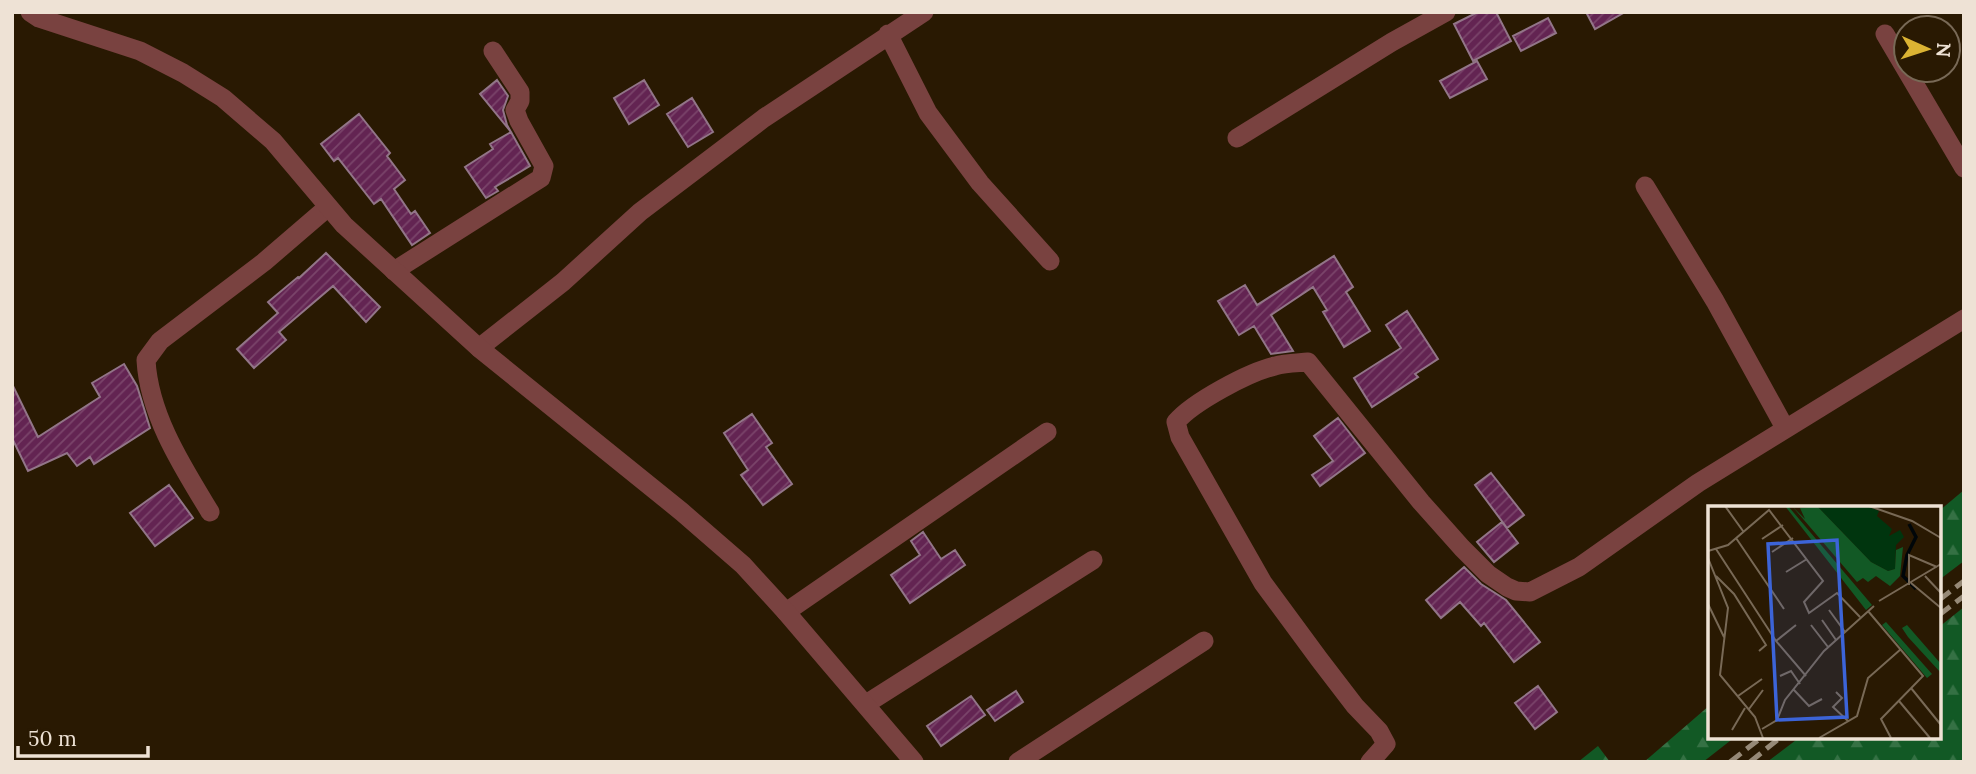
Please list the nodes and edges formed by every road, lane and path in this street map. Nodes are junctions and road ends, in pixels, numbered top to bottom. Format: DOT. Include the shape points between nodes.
graph roads {
  1 [pos="30,12"];
  2 [pos="924,12"];
  3 [pos="1446,12"];
  4 [pos="888,34"];
  5 [pos="1885,34"];
  6 [pos="494,51"];
  7 [pos="1237,138"];
  8 [pos="1964,168"];
  9 [pos="1645,186"];
  10 [pos="328,207"];
  11 [pos="1050,261"];
  12 [pos="394,271"];
  13 [pos="1964,319"];
  14 [pos="479,348"];
  15 [pos="1785,428"];
  16 [pos="1047,432"];
  17 [pos="210,512"];
  18 [pos="1093,560"];
  19 [pos="786,612"];
  20 [pos="1204,641"];
  21 [pos="866,704"];
  22 [pos="914,762"];
  23 [pos="1018,762"];
  24 [pos="1370,762"];
  1 -- 10 [label="street" via="141,51 223,98 273,141"];
  2 -- 4 [label="street"];
  3 -- 7 [label="street"];
  4 -- 11 [label="street" via="928,113 980,183"];
  4 -- 14 [label="street" via="764,118 640,212 563,282"];
  5 -- 8 [label="street"];
  6 -- 12 [label="street" via="520,92 515,110 544,166 541,178"];
  9 -- 15 [label="street"];
  10 -- 12 [label="street"];
  10 -- 17 [label="street" via="160,341 146,360 147,379 164,429"];
  12 -- 14 [label="street"];
  13 -- 15 [label="street"];
  14 -- 19 [label="street" via="682,512 743,565"];
  15 -- 24 [label="street" via="1579,568 1523,592 1497,580 1461,548 1308,362 1274,366 1246,377 1184,413 1176,422 1180,437 1263,583 1386,744"];
  16 -- 19 [label="street"];
  18 -- 21 [label="street"];
  19 -- 21 [label="street"];
  20 -- 23 [label="street"];
  21 -- 22 [label="street"];
}
